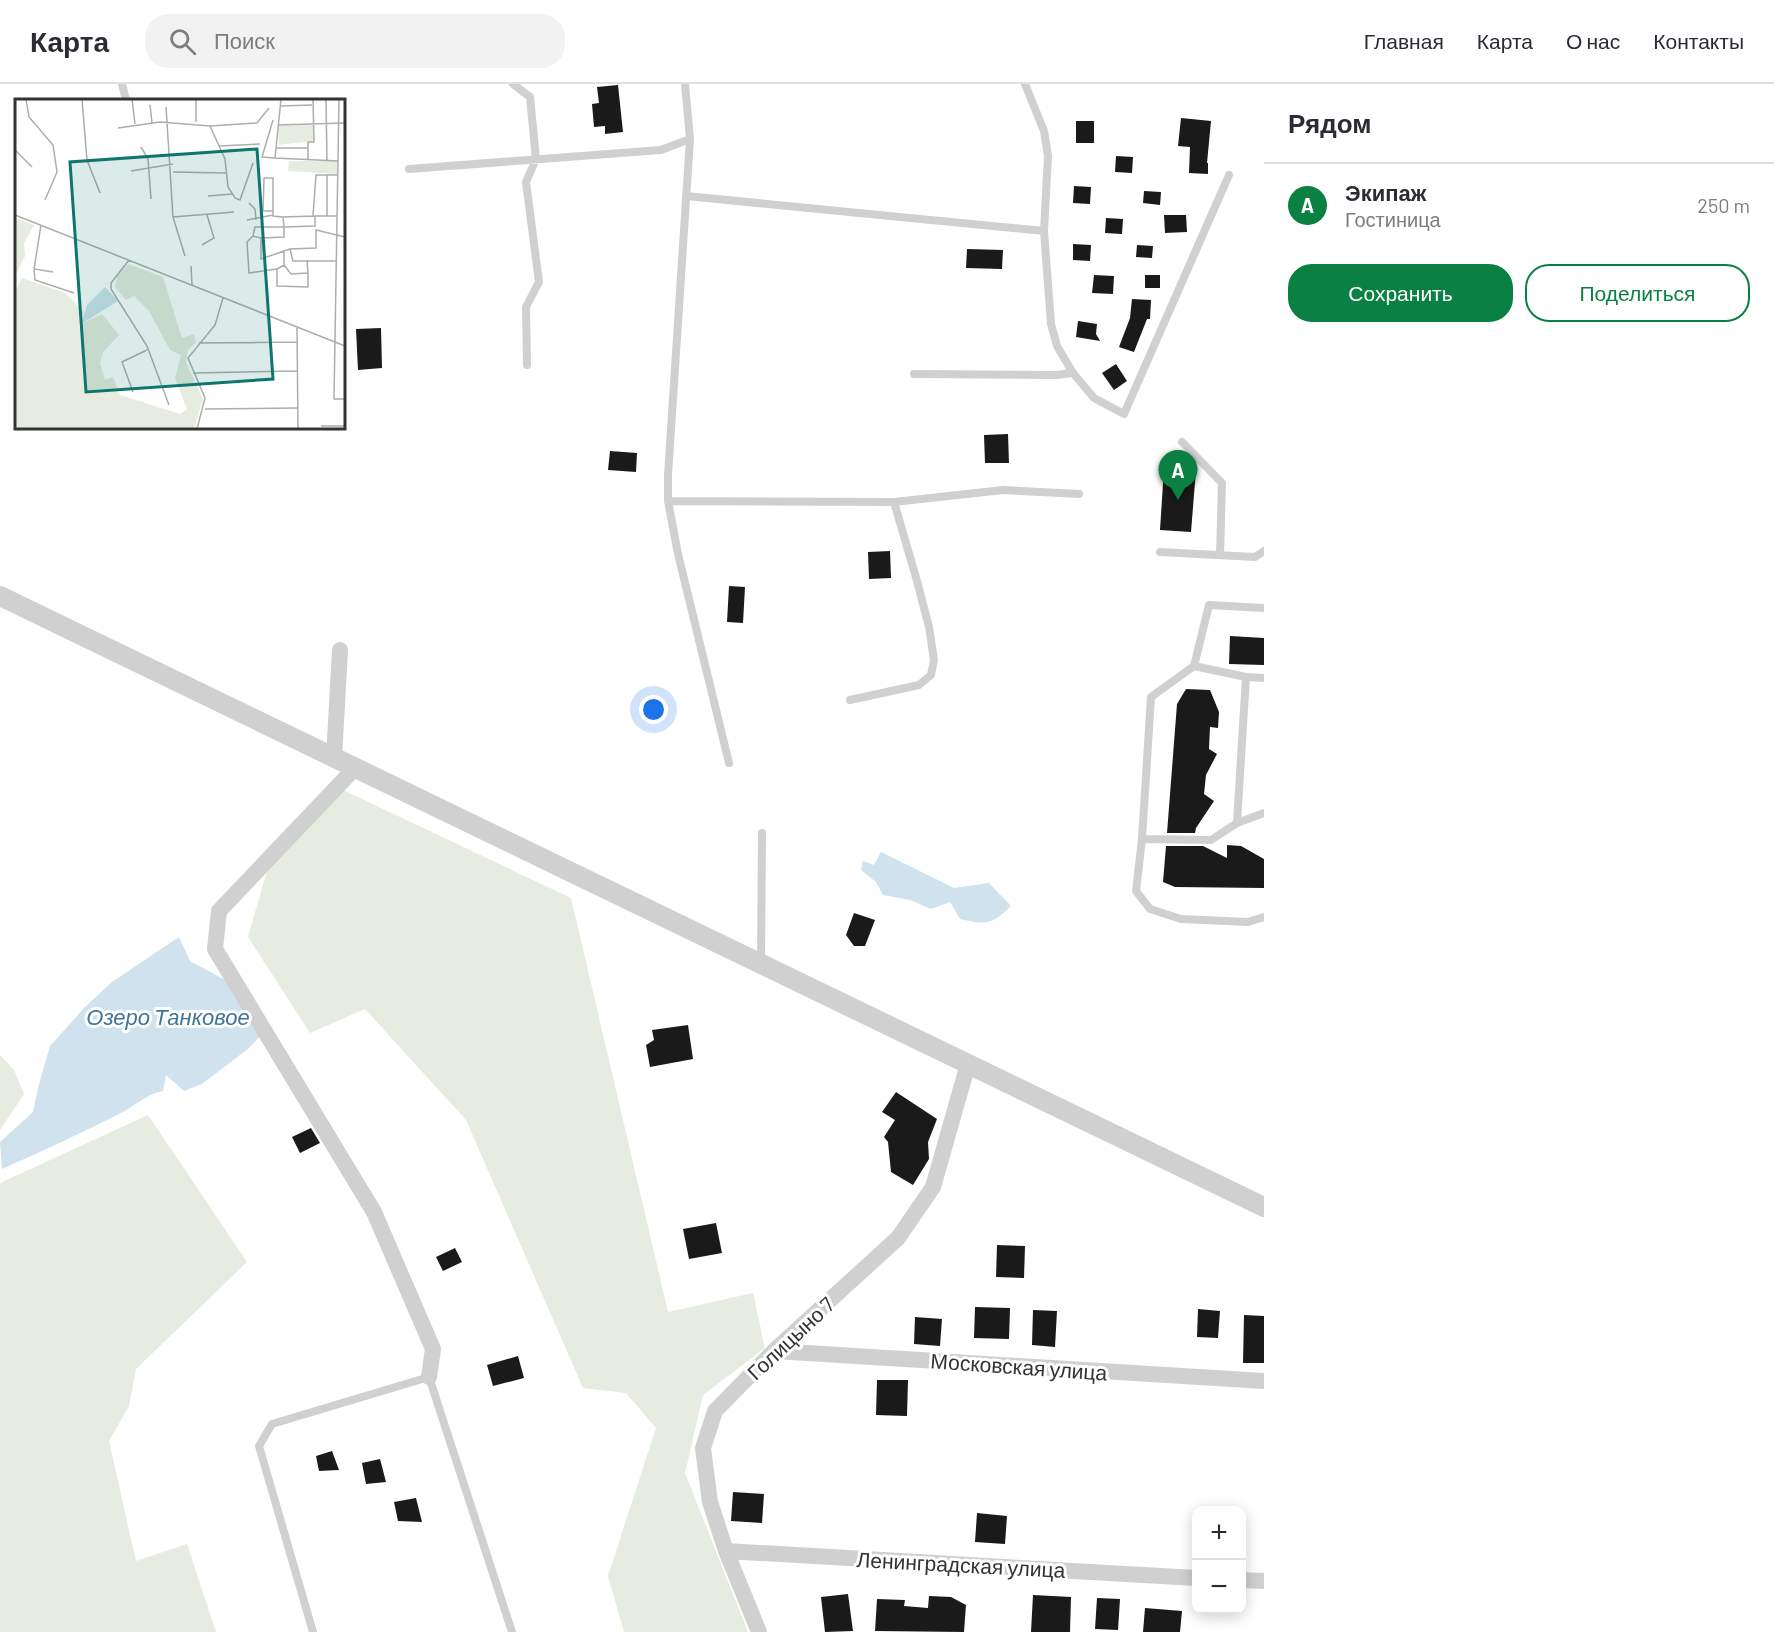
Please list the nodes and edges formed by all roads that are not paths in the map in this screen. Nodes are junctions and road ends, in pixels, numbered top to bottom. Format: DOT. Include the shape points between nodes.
graph roads {
  1 [pos="122,84"];
  2 [pos="513,84"];
  3 [pos="685,84"];
  4 [pos="1025,84"];
  5 [pos="126,99"];
  6 [pos="690,140"];
  7 [pos="536,159"];
  8 [pos="409,169"];
  9 [pos="1229,175"];
  10 [pos="686,196"];
  11 [pos="1044,231"];
  12 [pos="527,365"];
  13 [pos="1073,373"];
  14 [pos="914,374"];
  15 [pos="1182,442"];
  16 [pos="1079,494"];
  17 [pos="668,501"];
  18 [pos="894,502"];
  19 [pos="1264,551"];
  20 [pos="1160,552"];
  21 [pos="1220,555"];
  22 [pos="0,596"];
  23 [pos="1264,608"];
  24 [pos="340,650"];
  25 [pos="1194,666"];
  26 [pos="1246,677"];
  27 [pos="1264,678"];
  28 [pos="850,700"];
  29 [pos="334,758"];
  30 [pos="729,763"];
  31 [pos="355,768"];
  32 [pos="1264,813"];
  33 [pos="1237,823"];
  34 [pos="762,833"];
  35 [pos="1142,839"];
  36 [pos="1264,917"];
  37 [pos="761,966"];
  38 [pos="968,1064"];
  39 [pos="1264,1208"];
  40 [pos="774,1351"];
  41 [pos="429,1377"];
  42 [pos="1264,1381"];
  43 [pos="726,1551"];
  44 [pos="1192,1578"];
  45 [pos="1246,1580"];
  46 [pos="1264,1581"];
  47 [pos="313,1632"];
  48 [pos="512,1632"];
  49 [pos="759,1632"];
  1 -- 5 [label="lane"];
  2 -- 7 [label="lane" via="530,97"];
  3 -- 6 [label="lane"];
  4 -- 11 [label="lane" via="1044,131 1048,156"];
  6 -- 7 [label="lane" via="661,150"];
  6 -- 10 [label="lane"];
  7 -- 8 [label="lane"];
  7 -- 12 [label="lane" via="526,182 539,282 526,307"];
  9 -- 13 [label="lane" via="1124,414 1094,398"];
  10 -- 11 [label="lane"];
  10 -- 17 [label="lane"];
  11 -- 13 [label="lane" via="1051,324"];
  13 -- 14 [label="lane"];
  15 -- 21 [label="lane" via="1222,483"];
  16 -- 18 [label="lane" via="1003,490"];
  17 -- 18 [label="lane"];
  17 -- 30 [label="lane"];
  18 -- 28 [label="lane" via="926,616 934,660 930,675 920,685"];
  19 -- 21 [label="lane" via="1255,557"];
  20 -- 21 [label="lane"];
  22 -- 29 [label="street"];
  23 -- 25 [label="lane" via="1209,606"];
  24 -- 29 [label="street"];
  25 -- 26 [label="lane"];
  25 -- 35 [label="lane" via="1151,697"];
  26 -- 27 [label="lane"];
  26 -- 33 [label="lane"];
  29 -- 31 [label="street"];
  31 -- 37 [label="street"];
  31 -- 41 [label="street" via="219,911 215,949 374,1212 433,1348"];
  32 -- 33 [label="lane"];
  33 -- 35 [label="lane" via="1210,840"];
  34 -- 37 [label="lane"];
  35 -- 36 [label="lane" via="1136,891 1150,909 1181,919 1248,922"];
  37 -- 38 [label="street"];
  38 -- 39 [label="street"];
  38 -- 40 [label="street, Голицыно 7" via="933,1187 898,1238"];
  40 -- 42 [label="street, Московская улица"];
  40 -- 43 [label="street, Голицыно 7" via="715,1411 703,1448 710,1502"];
  41 -- 47 [label="lane" via="272,1424 259,1446"];
  41 -- 48 [label="lane"];
  43 -- 44 [label="street, Ленинградская улица"];
  43 -- 49 [label="street, Голицыно 7"];
  45 -- 46 [label="street"];
}
